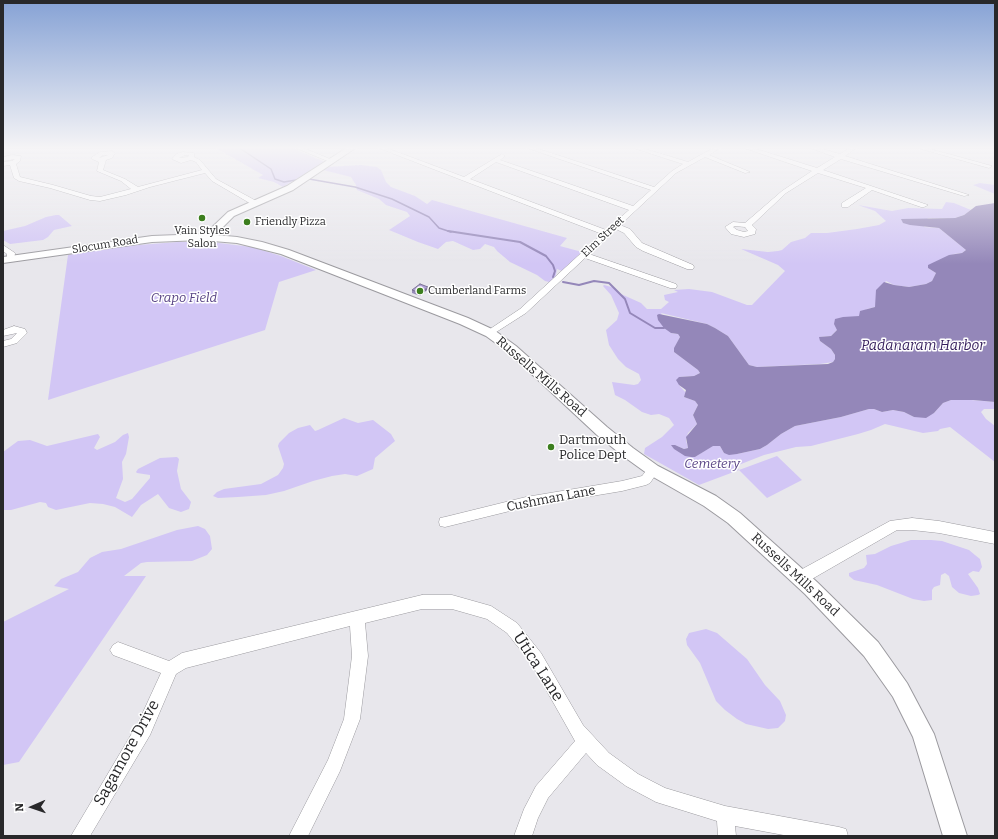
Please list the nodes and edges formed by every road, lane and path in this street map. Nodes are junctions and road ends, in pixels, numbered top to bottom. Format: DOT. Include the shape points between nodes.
graph roads {
  1 [pos="52,186"];
  2 [pos="132,186"];
  3 [pos="151,186"];
  4 [pos="225,186"];
  5 [pos="293,186"];
  6 [pos="484,186"];
  7 [pos="569,186"];
  8 [pos="646,186"];
  9 [pos="658,186"];
  10 [pos="793,186"];
  11 [pos="865,186"];
  12 [pos="938,186"];
  13 [pos="871,188"];
  14 [pos="655,189"];
  15 [pos="137,190"];
  16 [pos="966,195"];
  17 [pos="256,203"];
  18 [pos="845,205"];
  19 [pos="924,205"];
  20 [pos="634,209"];
  21 [pos="224,219"];
  22 [pos="615,226"];
  23 [pos="747,226"];
  24 [pos="607,233"];
  25 [pos="178,237"];
  26 [pos="207,238"];
  27 [pos="237,240"];
  28 [pos="3,247"];
  29 [pos="584,255"];
  30 [pos="7,260"];
  31 [pos="690,267"];
  32 [pos="673,286"];
  33 [pos="490,333"];
  34 [pos="3,334"];
  35 [pos="3,344"];
  36 [pos="654,470"];
  37 [pos="445,522"];
  38 [pos="995,538"];
  39 [pos="800,578"];
  40 [pos="357,618"];
  41 [pos="118,650"];
  42 [pos="171,669"];
  43 [pos="586,740"];
  44 [pos="725,815"];
  45 [pos="80,836"];
  46 [pos="298,836"];
  47 [pos="523,836"];
  48 [pos="727,836"];
  49 [pos="840,836"];
  50 [pos="955,836"];
  1 -- 15 [label="street" via="82,197 100,199"];
  2 -- 15 [label="street"];
  3 -- 15 [label="street"];
  4 -- 17 [label="street"];
  5 -- 17 [label="main road"];
  6 -- 24 [label="street"];
  7 -- 20 [label="street"];
  8 -- 14 [label="street"];
  9 -- 14 [label="street, Elm Street"];
  10 -- 23 [label="street"];
  11 -- 13 [label="street"];
  12 -- 16 [label="street"];
  13 -- 18 [label="street"];
  13 -- 19 [label="street"];
  14 -- 20 [label="street, Elm Street"];
  17 -- 21 [label="main road"];
  20 -- 22 [label="street, Elm Street"];
  21 -- 25 [label="main road" via="204,229"];
  21 -- 26 [label="main road"];
  21 -- 27 [label="main road" via="226,232"];
  22 -- 24 [label="street, Elm Street"];
  22 -- 31 [label="street" via="627,231 646,249"];
  24 -- 29 [label="street, Elm Street"];
  25 -- 26 [label="main road, Slocum Road"];
  25 -- 30 [label="main road, Slocum Road" via="129,241"];
  26 -- 27 [label="main road, Russells Mills Road"];
  27 -- 33 [label="main road, Russells Mills Road" via="285,252"];
  28 -- 30 [label="street" via="11,253"];
  29 -- 32 [label="street"];
  29 -- 33 [label="street, Elm Street" via="524,311"];
  33 -- 36 [label="main road, Russells Mills Road" via="512,349 602,431"];
  34 -- 35 [label="street" via="14,330 22,331 14,341"];
  36 -- 37 [label="street, Cushman Lane" via="646,480 622,486 526,502"];
  36 -- 39 [label="main road, Russells Mills Road" via="710,501 734,518"];
  38 -- 39 [label="street" via="939,526 895,525"];
  39 -- 50 [label="main road, Russells Mills Road" via="871,649 900,690 923,734"];
  40 -- 42 [label="street, Utica Lane" via="182,661"];
  40 -- 43 [label="street, Utica Lane" via="422,602 439,601 452,602 491,614 512,628 536,658 577,731"];
  40 -- 46 [label="street" via="360,656 352,719 334,765"];
  41 -- 42 [label="street"];
  42 -- 45 [label="street, Sagamore Drive" via="144,729"];
  43 -- 44 [label="street, Utica Lane" via="603,759 632,780 662,796"];
  43 -- 47 [label="street" via="542,792"];
  44 -- 48 [label="street"];
  44 -- 49 [label="street, Utica Lane"];
}
